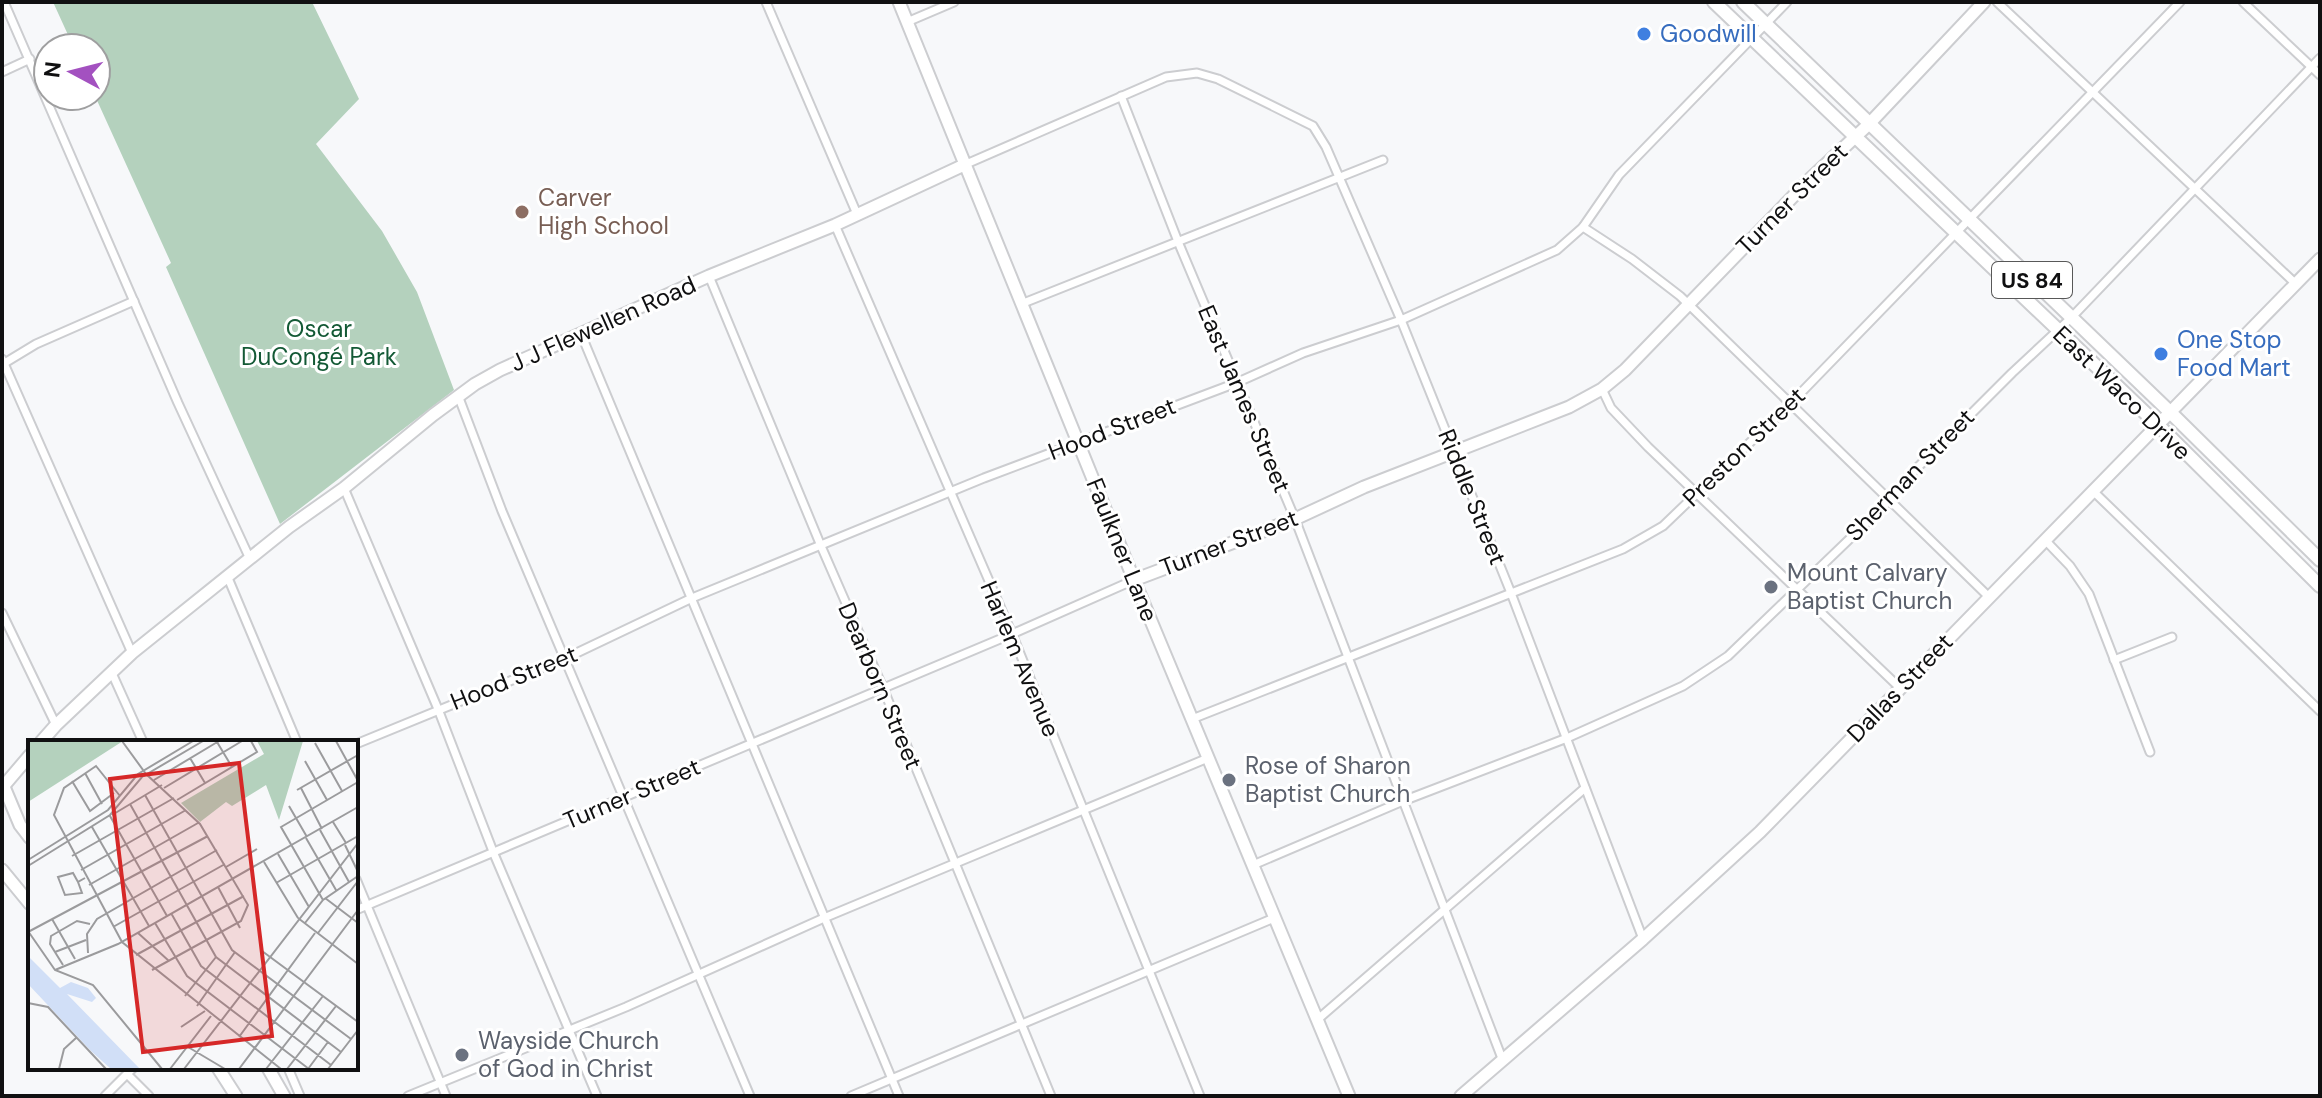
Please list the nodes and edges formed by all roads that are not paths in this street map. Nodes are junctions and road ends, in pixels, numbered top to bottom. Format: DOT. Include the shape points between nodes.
graph roads {
  1 [pos="4,2"];
  2 [pos="766,2"];
  3 [pos="899,2"];
  4 [pos="954,2"];
  5 [pos="1714,2"];
  6 [pos="1743,2"];
  7 [pos="1787,2"];
  8 [pos="1984,2"];
  9 [pos="1997,2"];
  10 [pos="2180,2"];
  11 [pos="2243,2"];
  12 [pos="907,22"];
  13 [pos="1765,25"];
  14 [pos="1752,38"];
  15 [pos="2320,58"];
  16 [pos="30,59"];
  17 [pos="2312,67"];
  18 [pos="2,72"];
  19 [pos="2320,75"];
  20 [pos="2092,92"];
  21 [pos="1251,94"];
  22 [pos="1121,96"];
  23 [pos="1869,124"];
  24 [pos="1855,136"];
  25 [pos="1383,160"];
  26 [pos="964,165"];
  27 [pos="1340,176"];
  28 [pos="2193,189"];
  29 [pos="857,214"];
  30 [pos="1969,220"];
  31 [pos="835,225"];
  32 [pos="1583,227"];
  33 [pos="1956,235"];
  34 [pos="1179,244"];
  35 [pos="2320,259"];
  36 [pos="709,276"];
  37 [pos="2296,284"];
  38 [pos="134,301"];
  39 [pos="1021,304"];
  40 [pos="1688,304"];
  41 [pos="2071,318"];
  42 [pos="1401,320"];
  43 [pos="2057,331"];
  44 [pos="581,334"];
  45 [pos="3,362"];
  46 [pos="1236,383"];
  47 [pos="1602,389"];
  48 [pos="459,398"];
  49 [pos="1791,403"];
  50 [pos="2170,412"];
  51 [pos="2159,426"];
  52 [pos="1079,441"];
  53 [pos="1452,452"];
  54 [pos="344,488"];
  55 [pos="2093,491"];
  56 [pos="950,492"];
  57 [pos="1695,493"];
  58 [pos="1891,499"];
  59 [pos="1295,519"];
  60 [pos="2045,540"];
  61 [pos="821,546"];
  62 [pos="250,559"];
  63 [pos="2320,560"];
  64 [pos="228,578"];
  65 [pos="1134,580"];
  66 [pos="2320,586"];
  67 [pos="1796,589"];
  68 [pos="1511,593"];
  69 [pos="1989,597"];
  70 [pos="692,598"];
  71 [pos="2,613"];
  72 [pos="1012,634"];
  73 [pos="2172,637"];
  74 [pos="132,653"];
  75 [pos="566,658"];
  76 [pos="1347,658"];
  77 [pos="2114,660"];
  78 [pos="111,671"];
  79 [pos="883,688"];
  80 [pos="1900,688"];
  81 [pos="438,709"];
  82 [pos="2320,711"];
  83 [pos="1192,719"];
  84 [pos="56,725"];
  85 [pos="1567,738"];
  86 [pos="43,740"];
  87 [pos="142,740"];
  88 [pos="296,740"];
  89 [pos="358,743"];
  90 [pos="751,743"];
  91 [pos="2150,752"];
  92 [pos="28,757"];
  93 [pos="1208,758"];
  94 [pos="3,785"];
  95 [pos="1585,788"];
  96 [pos="625,798"];
  97 [pos="1403,801"];
  98 [pos="1082,810"];
  99 [pos="28,835"];
  100 [pos="494,854"];
  101 [pos="953,864"];
  102 [pos="1253,865"];
  103 [pos="2,870"];
  104 [pos="358,884"];
  105 [pos="28,902"];
  106 [pos="367,906"];
  107 [pos="358,909"];
  108 [pos="1446,911"];
  109 [pos="824,918"];
  110 [pos="1274,918"];
  111 [pos="1643,939"];
  112 [pos="1149,970"];
  113 [pos="700,974"];
  114 [pos="1317,1020"];
  115 [pos="1020,1024"];
  116 [pos="568,1031"];
  117 [pos="1503,1061"];
  118 [pos="219,1070"];
  119 [pos="269,1070"];
  120 [pos="289,1070"];
  121 [pos="131,1072"];
  122 [pos="891,1078"];
  123 [pos="440,1083"];
  124 [pos="105,1096"];
  125 [pos="149,1096"];
  126 [pos="236,1096"];
  127 [pos="284,1096"];
  128 [pos="300,1096"];
  129 [pos="408,1096"];
  130 [pos="446,1096"];
  131 [pos="597,1096"];
  132 [pos="750,1096"];
  133 [pos="851,1096"];
  134 [pos="899,1096"];
  135 [pos="1051,1096"];
  136 [pos="1200,1096"];
  137 [pos="1349,1096"];
  138 [pos="1461,1096"];
  1 -- 16 [label="street"];
  2 -- 29 [label="street"];
  3 -- 12 [label="street, Faulkner Lane"];
  4 -- 12 [label="street"];
  5 -- 14 [label="main road, East Waco Drive / US 84"];
  6 -- 13 [label="main road, East Waco Drive / US 84"];
  7 -- 13 [label="street, Hood Street"];
  8 -- 23 [label="street, Turner Street"];
  9 -- 20 [label="street"];
  10 -- 20 [label="street, Preston Street"];
  11 -- 17 [label="street"];
  12 -- 26 [label="street, Faulkner Lane"];
  13 -- 14 [label="street, Hood Street"];
  13 -- 23 [label="main road, East Waco Drive / US 84"];
  14 -- 24 [label="main road, East Waco Drive / US 84"];
  14 -- 32 [label="street, Hood Street" via="1619,175"];
  15 -- 17 [label="street, Sherman Street"];
  16 -- 18 [label="street"];
  16 -- 38 [label="street"];
  17 -- 19 [label="street"];
  17 -- 28 [label="street, Sherman Street"];
  20 -- 28 [label="street"];
  20 -- 30 [label="street, Preston Street"];
  21 -- 22 [label="street, J J Flewellen Road" via="1197,73 1166,77"];
  21 -- 27 [label="street, Riddle Street" via="1313,126"];
  22 -- 26 [label="street, J J Flewellen Road"];
  22 -- 34 [label="street, East James Street"];
  23 -- 24 [label="street, Turner Street"];
  23 -- 30 [label="main road, East Waco Drive / US 84"];
  24 -- 33 [label="main road, East Waco Drive / US 84"];
  24 -- 40 [label="street, Turner Street"];
  25 -- 27 [label="street"];
  26 -- 29 [label="street, J J Flewellen Road"];
  26 -- 39 [label="street, Faulkner Lane"];
  27 -- 34 [label="street"];
  27 -- 42 [label="street, Riddle Street"];
  28 -- 37 [label="street"];
  28 -- 41 [label="street, Sherman Street"];
  29 -- 31 [label="street, J J Flewellen Road"];
  30 -- 33 [label="street, Preston Street"];
  30 -- 41 [label="main road, East Waco Drive / US 84"];
  31 -- 36 [label="street, J J Flewellen Road"];
  31 -- 56 [label="street, Harlem Avenue"];
  32 -- 40 [label="street"];
  32 -- 42 [label="street, Hood Street" via="1550,253"];
  33 -- 43 [label="main road, East Waco Drive / US 84"];
  33 -- 49 [label="street, Preston Street"];
  34 -- 39 [label="street"];
  34 -- 46 [label="street, East James Street"];
  35 -- 37 [label="street, Dallas Street"];
  36 -- 44 [label="street, J J Flewellen Road"];
  36 -- 61 [label="street, Dearborn Street"];
  37 -- 50 [label="street, Dallas Street"];
  38 -- 45 [label="street"];
  38 -- 62 [label="street"];
  39 -- 52 [label="street, Faulkner Lane"];
  40 -- 47 [label="street, Turner Street"];
  40 -- 49 [label="street"];
  41 -- 43 [label="street, Sherman Street"];
  41 -- 50 [label="main road, East Waco Drive / US 84"];
  42 -- 46 [label="street, Hood Street" via="1303,353"];
  42 -- 53 [label="street, Riddle Street"];
  43 -- 51 [label="main road, East Waco Drive / US 84"];
  43 -- 58 [label="street, Sherman Street"];
  44 -- 48 [label="street, J J Flewellen Road" via="500,370"];
  44 -- 70 [label="street"];
  45 -- 74 [label="street"];
  46 -- 52 [label="street, Hood Street"];
  46 -- 59 [label="street, East James Street"];
  47 -- 53 [label="street, Turner Street"];
  47 -- 57 [label="street" via="1611,408"];
  48 -- 54 [label="street, J J Flewellen Road"];
  48 -- 75 [label="street"];
  49 -- 57 [label="street, Preston Street"];
  49 -- 58 [label="street"];
  50 -- 51 [label="street, Dallas Street"];
  50 -- 63 [label="main road, East Waco Drive / US 84"];
  51 -- 55 [label="street, Dallas Street"];
  51 -- 66 [label="main road, East Waco Drive / US 84"];
  52 -- 56 [label="street, Hood Street"];
  52 -- 65 [label="street, Faulkner Lane"];
  53 -- 59 [label="street, Turner Street"];
  53 -- 68 [label="street, Riddle Street"];
  54 -- 62 [label="street, J J Flewellen Road"];
  54 -- 81 [label="street"];
  55 -- 60 [label="street, Dallas Street"];
  55 -- 82 [label="street"];
  56 -- 61 [label="street, Hood Street"];
  56 -- 72 [label="street, Harlem Avenue"];
  57 -- 67 [label="street"];
  57 -- 68 [label="street, Preston Street" via="1663,526 1638,542"];
  58 -- 67 [label="street, Sherman Street"];
  58 -- 69 [label="street"];
  59 -- 65 [label="street, Turner Street"];
  59 -- 76 [label="street, East James Street"];
  60 -- 69 [label="street, Dallas Street"];
  60 -- 77 [label="street" via="2089,594"];
  61 -- 70 [label="street, Hood Street"];
  61 -- 79 [label="street, Dearborn Street"];
  62 -- 64 [label="street, J J Flewellen Road"];
  64 -- 74 [label="street, J J Flewellen Road"];
  64 -- 88 [label="street"];
  65 -- 72 [label="street, Turner Street"];
  65 -- 83 [label="street, Faulkner Lane"];
  67 -- 80 [label="street"];
  67 -- 85 [label="street, Sherman Street" via="1728,656 1694,678"];
  68 -- 76 [label="street, Preston Street"];
  68 -- 85 [label="street, Riddle Street"];
  69 -- 80 [label="street, Dallas Street"];
  70 -- 75 [label="street, Hood Street"];
  70 -- 90 [label="street"];
  71 -- 84 [label="street"];
  72 -- 79 [label="street, Turner Street"];
  72 -- 98 [label="street, Harlem Avenue"];
  73 -- 77 [label="street"];
  74 -- 78 [label="street, J J Flewellen Road"];
  75 -- 81 [label="street, Hood Street"];
  75 -- 96 [label="street"];
  76 -- 83 [label="street, Preston Street"];
  76 -- 97 [label="street, East James Street"];
  77 -- 91 [label="street"];
  78 -- 84 [label="street, J J Flewellen Road"];
  78 -- 87 [label="street"];
  79 -- 90 [label="street, Turner Street"];
  79 -- 101 [label="street, Dearborn Street"];
  80 -- 111 [label="street, Dallas Street" via="1760,832"];
  81 -- 89 [label="street, Hood Street"];
  81 -- 100 [label="street"];
  83 -- 93 [label="street, Faulkner Lane"];
  84 -- 86 [label="street, J J Flewellen Road"];
  85 -- 95 [label="street, Riddle Street"];
  85 -- 97 [label="street, Sherman Street"];
  90 -- 96 [label="street, Turner Street"];
  90 -- 109 [label="street"];
  92 -- 94 [label="street"];
  93 -- 98 [label="street"];
  93 -- 102 [label="street, Faulkner Lane"];
  94 -- 99 [label="street"];
  95 -- 108 [label="street"];
  95 -- 111 [label="street, Riddle Street"];
  96 -- 100 [label="street, Turner Street"];
  96 -- 113 [label="street"];
  97 -- 102 [label="street, Sherman Street"];
  97 -- 108 [label="street, East James Street"];
  98 -- 101 [label="street"];
  98 -- 112 [label="street, Harlem Avenue"];
  100 -- 106 [label="street, Turner Street"];
  100 -- 116 [label="street"];
  101 -- 109 [label="street"];
  101 -- 115 [label="street, Dearborn Street"];
  102 -- 110 [label="street, Faulkner Lane"];
  103 -- 105 [label="street"];
  104 -- 106 [label="street"];
  106 -- 107 [label="street, Turner Street"];
  106 -- 123 [label="street"];
  108 -- 114 [label="street"];
  108 -- 117 [label="street, East James Street"];
  109 -- 113 [label="street"];
  109 -- 122 [label="street"];
  110 -- 112 [label="street"];
  110 -- 114 [label="street, Faulkner Lane"];
  111 -- 117 [label="street, Dallas Street"];
  112 -- 115 [label="street"];
  112 -- 136 [label="street, Harlem Avenue"];
  113 -- 116 [label="street"];
  113 -- 132 [label="street"];
  114 -- 137 [label="street, Faulkner Lane"];
  115 -- 122 [label="street"];
  115 -- 135 [label="street, Dearborn Street"];
  116 -- 123 [label="street"];
  116 -- 131 [label="street"];
  117 -- 138 [label="street, Dallas Street"];
  118 -- 126 [label="street"];
  119 -- 127 [label="street"];
  120 -- 128 [label="street"];
  121 -- 124 [label="street"];
  121 -- 125 [label="street"];
  122 -- 133 [label="street"];
  122 -- 134 [label="street"];
  123 -- 129 [label="street"];
  123 -- 130 [label="street"];
}
